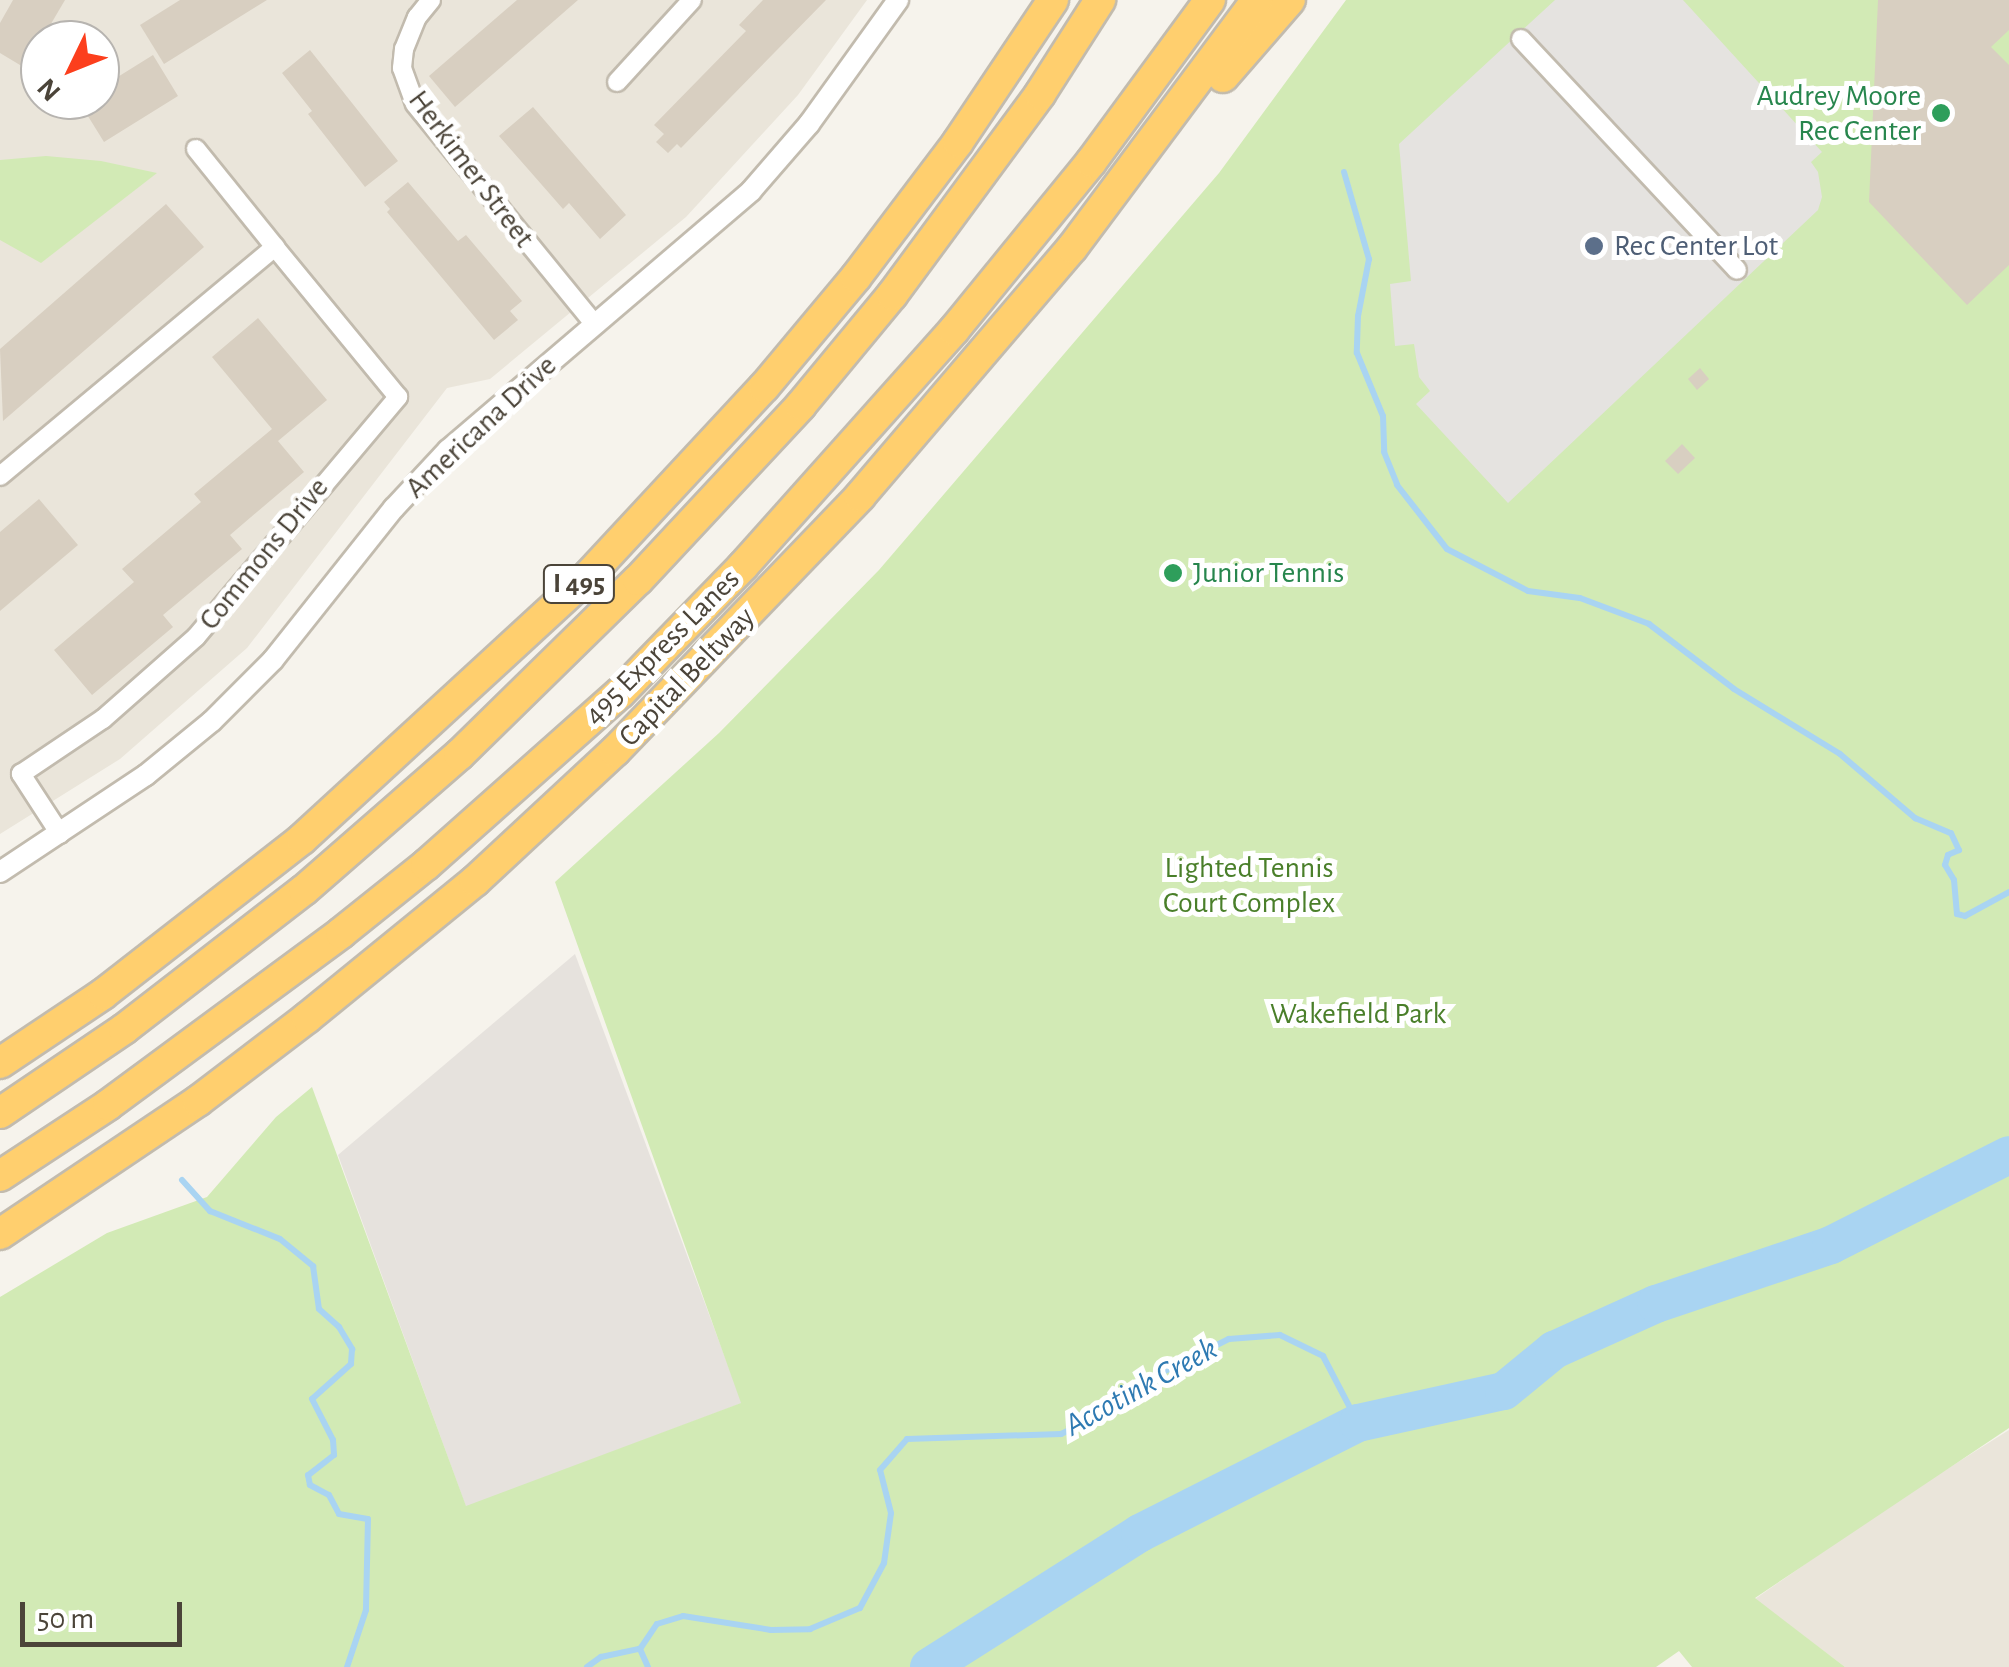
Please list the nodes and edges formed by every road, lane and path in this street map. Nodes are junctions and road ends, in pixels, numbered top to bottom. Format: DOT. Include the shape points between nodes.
graph roads {
  1 [pos="431,0"];
  2 [pos="692,0"];
  3 [pos="898,0"];
  4 [pos="1053,0"];
  5 [pos="1100,0"];
  6 [pos="1118,0"];
  7 [pos="1186,0"];
  8 [pos="1210,0"];
  9 [pos="1257,0"];
  10 [pos="1290,0"];
  11 [pos="1521,39"];
  12 [pos="617,82"];
  13 [pos="196,149"];
  14 [pos="958,208"];
  15 [pos="274,247"];
  16 [pos="1072,248"];
  17 [pos="1015,258"];
  18 [pos="1737,270"];
  19 [pos="595,325"];
  20 [pos="0,476"];
  21 [pos="60,834"];
  22 [pos="0,872"];
  23 [pos="0,1063"];
  24 [pos="0,1113"];
  25 [pos="0,1176"];
  26 [pos="0,1234"];
  1 -- 19 [label="street, Herkimer Street" via="404,49 402,68 414,104"];
  2 -- 12 [label="street"];
  3 -- 19 [label="street, Americana Drive" via="751,191"];
  4 -- 23 [label="highway, I 495" via="856,277 590,574 302,839 103,994"];
  5 -- 14 [label="highway, I 495"];
  6 -- 14 [label="highway"];
  7 -- 17 [label="highway"];
  8 -- 17 [label="highway, 495 Express Lanes"];
  9 -- 16 [label="highway, Capital Beltway"];
  10 -- 16 [label="highway"];
  11 -- 18 [label="street"];
  13 -- 15 [label="street, Commons Drive"];
  14 -- 24 [label="highway, I 495" via="740,473 472,743 228,951"];
  15 -- 20 [label="street"];
  15 -- 21 [label="street, Commons Drive" via="398,397 196,637 103,719 21,774"];
  16 -- 26 [label="highway, Capital Beltway" via="801,560 558,805 292,1030"];
  17 -- 25 [label="highway, 495 Express Lanes" via="720,591 522,782 242,1009"];
  19 -- 21 [label="street, Americana Drive" via="448,450 273,660 212,721"];
  21 -- 22 [label="street, Americana Drive"];
}
